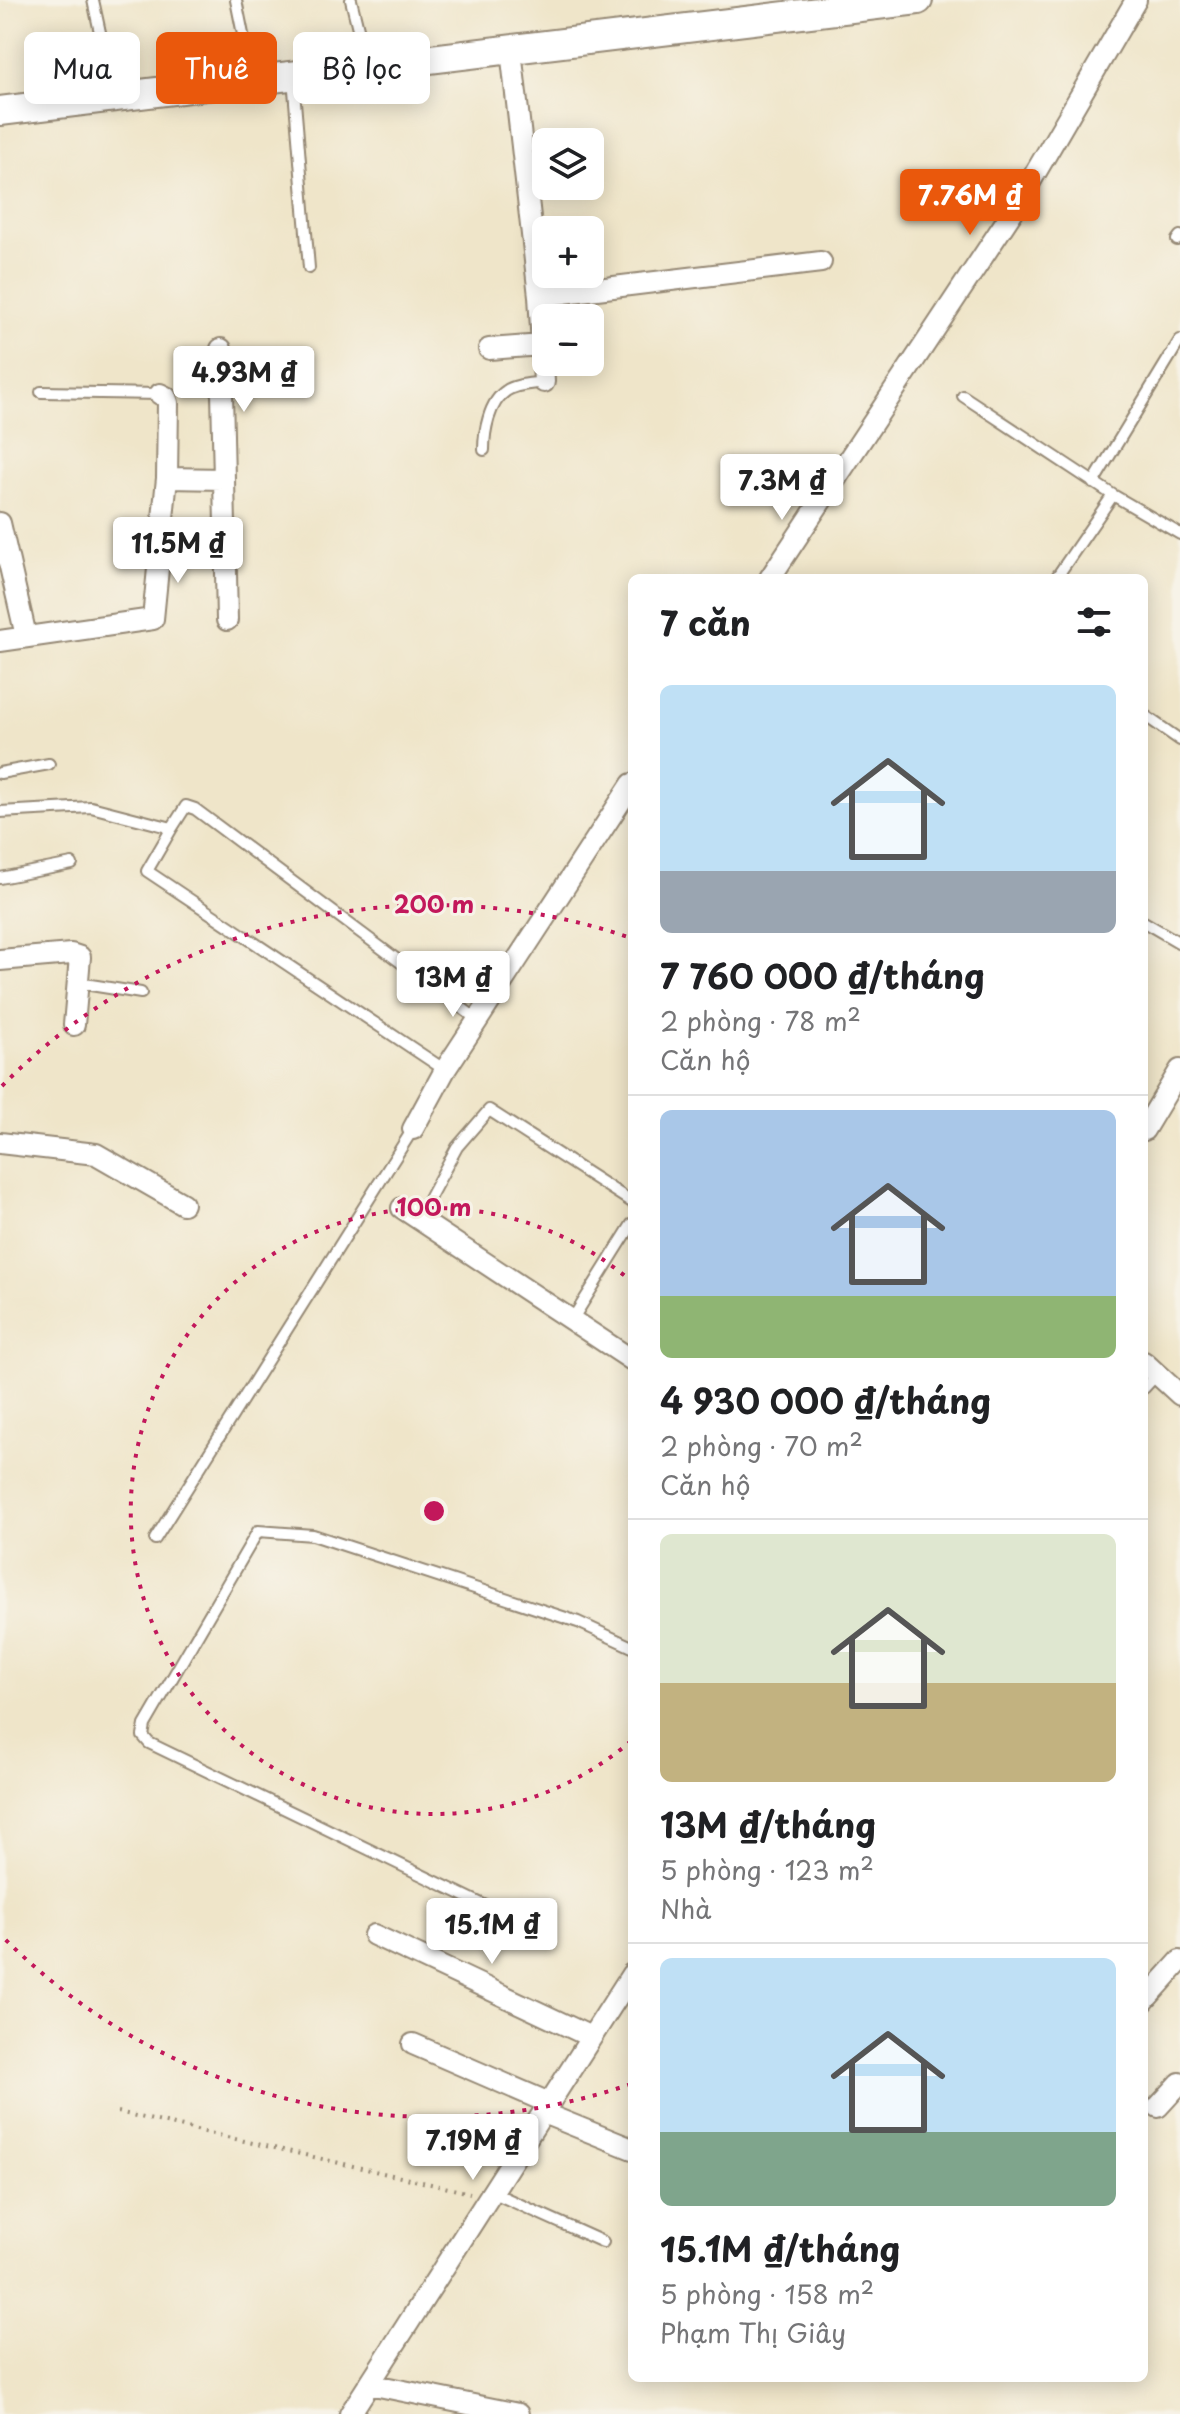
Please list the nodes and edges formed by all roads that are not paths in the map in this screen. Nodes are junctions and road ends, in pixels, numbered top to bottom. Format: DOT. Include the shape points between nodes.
graph roads {
  1 [pos="93,0"];
  2 [pos="236,0"];
  3 [pos="351,0"];
  4 [pos="918,0"];
  5 [pos="1136,0"];
  6 [pos="100,32"];
  7 [pos="243,32"];
  8 [pos="359,32"];
  9 [pos="511,50"];
  10 [pos="430,60"];
  11 [pos="293,77"];
  12 [pos="277,79"];
  13 [pos="67,104"];
  14 [pos="295,104"];
  15 [pos="0,111"];
  16 [pos="821,262"];
  17 [pos="309,268"];
  18 [pos="539,296"];
  19 [pos="539,304"];
  20 [pos="1180,340"];
  21 [pos="532,346"];
  22 [pos="221,349"];
  23 [pos="489,349"];
  24 [pos="544,376"];
  25 [pos="544,382"];
  26 [pos="41,392"];
  27 [pos="160,394"];
  28 [pos="963,396"];
  29 [pos="484,450"];
  30 [pos="167,478"];
  31 [pos="224,479"];
  32 [pos="1093,483"];
  33 [pos="1113,495"];
  34 [pos="0,523"];
  35 [pos="1180,534"];
  36 [pos="773,574"];
  37 [pos="1059,574"];
  38 [pos="227,620"];
  39 [pos="26,636"];
  40 [pos="0,641"];
  41 [pos="1148,718"];
  42 [pos="1180,740"];
  43 [pos="49,764"];
  44 [pos="0,773"];
  45 [pos="628,790"];
  46 [pos="0,812"];
  47 [pos="172,828"];
  48 [pos="72,864"];
  49 [pos="0,878"];
  50 [pos="1148,924"];
  51 [pos="1180,943"];
  52 [pos="0,960"];
  53 [pos="78,983"];
  54 [pos="141,993"];
  55 [pos="478,1020"];
  56 [pos="74,1025"];
  57 [pos="445,1070"];
  58 [pos="1180,1070"];
  59 [pos="1174,1095"];
  60 [pos="1148,1121"];
  61 [pos="413,1129"];
  62 [pos="0,1143"];
  63 [pos="628,1199"];
  64 [pos="183,1204"];
  65 [pos="410,1214"];
  66 [pos="628,1230"];
  67 [pos="572,1320"];
  68 [pos="628,1357"];
  69 [pos="1148,1375"];
  70 [pos="1180,1395"];
  71 [pos="155,1539"];
  72 [pos="628,1645"];
  73 [pos="525,1925"];
  74 [pos="374,1935"];
  75 [pos="1180,1961"];
  76 [pos="628,1980"];
  77 [pos="1148,1997"];
  78 [pos="591,2037"];
  79 [pos="413,2044"];
  80 [pos="1180,2083"];
  81 [pos="1158,2107"];
  82 [pos="546,2108"];
  83 [pos="628,2147"];
  84 [pos="489,2197"];
  85 [pos="603,2242"];
  86 [pos="369,2384"];
  87 [pos="350,2414"];
  88 [pos="518,2414"];
  1 -- 6 [label="lane"];
  2 -- 7 [label="lane"];
  3 -- 8 [label="lane"];
  4 -- 9 [label="street"];
  5 -- 36 [label="street" via="1015,208"];
  9 -- 10 [label="street"];
  9 -- 18 [label="street"];
  11 -- 12 [label="street"];
  13 -- 15 [label="street"];
  14 -- 17 [label="lane"];
  16 -- 18 [label="street"];
  18 -- 19 [label="street"];
  20 -- 32 [label="lane"];
  21 -- 23 [label="street"];
  22 -- 31 [label="street"];
  24 -- 25 [label="street"];
  25 -- 29 [label="lane" via="511,388 501,396 484,432"];
  26 -- 27 [label="lane"];
  27 -- 30 [label="street" via="167,400"];
  28 -- 32 [label="lane"];
  30 -- 31 [label="street"];
  30 -- 39 [label="street" via="153,619"];
  31 -- 38 [label="street"];
  32 -- 33 [label="lane"];
  33 -- 35 [label="lane"];
  33 -- 37 [label="lane"];
  34 -- 39 [label="street"];
  39 -- 40 [label="street"];
  41 -- 42 [label="lane"];
  43 -- 44 [label="lane"];
  45 -- 55 [label="street"];
  46 -- 47 [label="lane" via="91,807"];
  47 -- 55 [label="lane" via="186,806 195,809"];
  47 -- 57 [label="lane" via="147,871"];
  48 -- 49 [label="lane"];
  50 -- 51 [label="lane"];
  52 -- 53 [label="street" via="71,954 80,957"];
  53 -- 54 [label="lane"];
  53 -- 56 [label="street"];
  55 -- 57 [label="street"];
  57 -- 61 [label="street"];
  58 -- 59 [label="street"];
  59 -- 60 [label="street"];
  61 -- 71 [label="lane"];
  62 -- 64 [label="street" via="96,1154"];
  63 -- 65 [label="lane" via="489,1110"];
  65 -- 67 [label="street"];
  66 -- 67 [label="lane"];
  67 -- 68 [label="street"];
  69 -- 70 [label="street"];
  72 -- 73 [label="lane" via="578,1622 313,1535 258,1531 145,1725 143,1736 149,1743"];
  74 -- 78 [label="street"];
  75 -- 77 [label="street"];
  76 -- 78 [label="street"];
  78 -- 82 [label="street"];
  79 -- 82 [label="street"];
  80 -- 81 [label="street"];
  82 -- 83 [label="street"];
  82 -- 84 [label="street"];
  84 -- 85 [label="lane"];
  84 -- 86 [label="street"];
  86 -- 87 [label="street"];
  86 -- 88 [label="street"];
}
